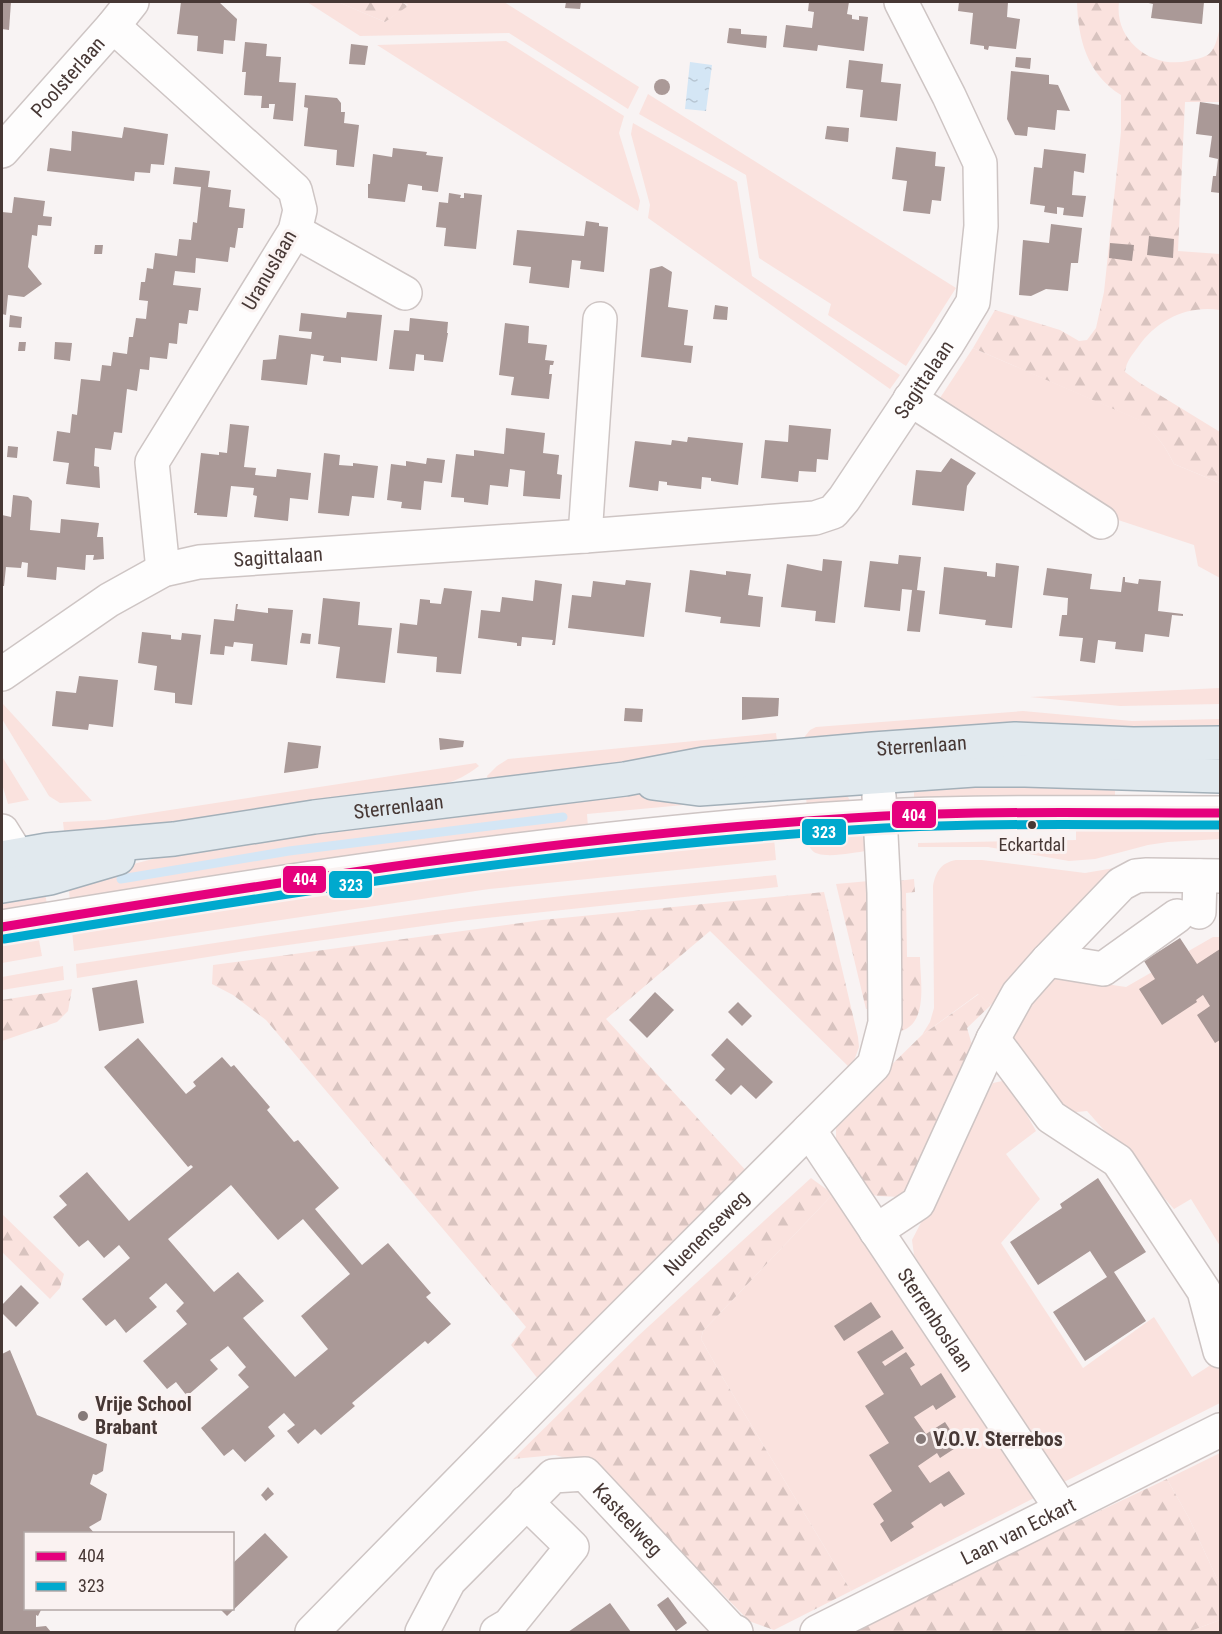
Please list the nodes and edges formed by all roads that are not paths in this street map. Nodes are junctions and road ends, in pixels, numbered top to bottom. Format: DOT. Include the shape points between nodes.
graph roads {
  1 [pos="901,2"];
  2 [pos="123,14"];
  3 [pos="2,152"];
  4 [pos="295,231"];
  5 [pos="405,293"];
  6 [pos="600,320"];
  7 [pos="910,399"];
  8 [pos="1101,522"];
  9 [pos="585,536"];
  10 [pos="163,570"];
  11 [pos="2,674"];
  12 [pos="1221,743"];
  13 [pos="856,750"];
  14 [pos="876,776"];
  15 [pos="1221,776"];
  16 [pos="625,779"];
  17 [pos="1221,813"];
  18 [pos="881,817"];
  19 [pos="174,839"];
  20 [pos="7,848"];
  21 [pos="1210,876"];
  22 [pos="2,886"];
  23 [pos="2,927"];
  24 [pos="1048,960"];
  25 [pos="993,1039"];
  26 [pos="809,1130"];
  27 [pos="876,1231"];
  28 [pos="1221,1351"];
  29 [pos="1221,1430"];
  30 [pos="526,1502"];
  31 [pos="1061,1508"];
  32 [pos="312,1632"];
  33 [pos="422,1632"];
  34 [pos="497,1632"];
  35 [pos="736,1632"];
  36 [pos="817,1632"];
  1 -- 7 [label="street, Sagittalaan" via="980,163 981,226 973,302"];
  2 -- 3 [label="street, Poolsterlaan"];
  2 -- 4 [label="street, Uranuslaan" via="295,190 300,210"];
  4 -- 5 [label="street"];
  4 -- 10 [label="street, Uranuslaan" via="152,462"];
  6 -- 9 [label="street"];
  7 -- 8 [label="street"];
  7 -- 9 [label="street, Sagittalaan" via="833,512 815,518"];
  9 -- 10 [label="street, Sagittalaan" via="199,562"];
  10 -- 11 [label="street, Sagittalaan" via="109,600"];
  12 -- 13 [label="main road, Sterrenlaan" via="1016,739"];
  13 -- 14 [label="street"];
  13 -- 16 [label="main road, Sterrenlaan" via="704,764"];
  14 -- 15 [label="main road, Sterrenlaan" via="1015,770"];
  14 -- 16 [label="main road, Sterrenlaan" via="699,789"];
  14 -- 18 [label="street, Nuenenseweg"];
  16 -- 19 [label="main road, Sterrenlaan" via="326,815"];
  17 -- 18 [label="street"];
  18 -- 23 [label="street" via="780,823 455,857"];
  18 -- 26 [label="street, Nuenenseweg" via="885,1023 874,1065"];
  19 -- 20 [label="main road, Sterrenlaan" via="47,850"];
  19 -- 22 [label="main road, Sterrenlaan" via="50,878"];
  21 -- 24 [label="street" via="1136,876 1121,884"];
  21 -- 24 [label="street" via="1188,914 1103,969"];
  24 -- 25 [label="street" via="1018,994"];
  25 -- 27 [label="street" via="918,1203"];
  25 -- 28 [label="street" via="1051,1117 1118,1161 1204,1291"];
  26 -- 27 [label="street, Sterrenboslaan"];
  26 -- 32 [label="street, Nuenenseweg"];
  27 -- 31 [label="street, Sterrenboslaan"];
  29 -- 31 [label="street, Laan van Eckart"];
  30 -- 33 [label="street, Kasteelweg" via="449,1581"];
  30 -- 34 [label="street" via="572,1547 509,1625"];
  30 -- 35 [label="street, Kasteelweg" via="554,1476 585,1474"];
  31 -- 36 [label="street, Laan van Eckart"];
}
